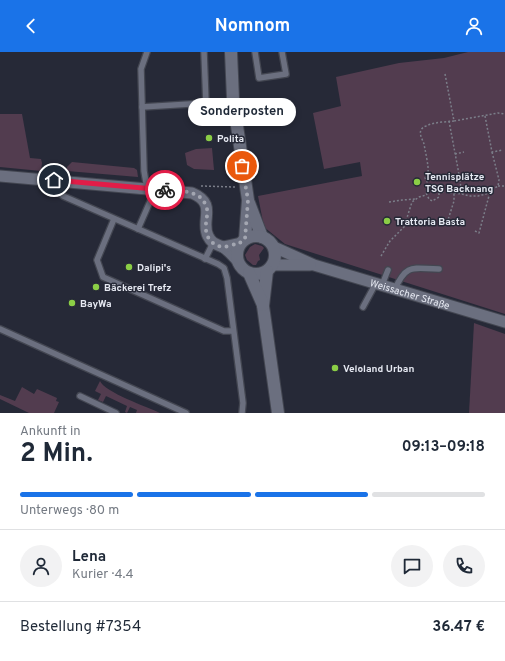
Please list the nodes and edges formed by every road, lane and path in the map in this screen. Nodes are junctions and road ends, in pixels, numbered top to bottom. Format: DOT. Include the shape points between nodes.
graph roads {
  1 [pos="147,52"];
  2 [pos="204,52"];
  3 [pos="231,52"];
  4 [pos="255,52"];
  5 [pos="282,52"];
  6 [pos="445,74"];
  7 [pos="142,107"];
  8 [pos="505,114"];
  9 [pos="485,116"];
  10 [pos="454,120"];
  11 [pos="449,121"];
  12 [pos="503,150"];
  13 [pos="464,152"];
  14 [pos="492,152"];
  15 [pos="455,154"];
  16 [pos="0,176"];
  17 [pos="54,180"];
  18 [pos="245,186"];
  19 [pos="498,186"];
  20 [pos="505,186"];
  21 [pos="198,187"];
  22 [pos="430,187"];
  23 [pos="150,188"];
  24 [pos="439,190"];
  25 [pos="490,192"];
  26 [pos="454,193"];
  27 [pos="462,194"];
  28 [pos="426,195"];
  29 [pos="416,199"];
  30 [pos="248,200"];
  31 [pos="389,202"];
  32 [pos="114,219"];
  33 [pos="450,225"];
  34 [pos="138,229"];
  35 [pos="475,231"];
  36 [pos="262,237"];
  37 [pos="243,241"];
  38 [pos="218,245"];
  39 [pos="274,247"];
  40 [pos="381,256"];
  41 [pos="205,259"];
  42 [pos="237,260"];
  43 [pos="314,265"];
  44 [pos="270,268"];
  45 [pos="438,269"];
  46 [pos="388,270"];
  47 [pos="249,273"];
  48 [pos="379,284"];
  49 [pos="396,289"];
  50 [pos="263,306"];
  51 [pos="363,307"];
  52 [pos="505,322"];
  53 [pos="0,329"];
  54 [pos="234,331"];
  55 [pos="80,396"];
  56 [pos="116,413"];
  57 [pos="186,413"];
  58 [pos="242,413"];
  59 [pos="278,413"];
  1 -- 7 [label="lane" via="141,68"];
  2 -- 7 [label="lane" via="206,104"];
  3 -- 18 [label="street, Weissacher Straße" via="233,99"];
  4 -- 5 [label="lane" via="259,78 286,74"];
  6 -- 10 [label="path"];
  7 -- 23 [label="lane" via="144,170"];
  8 -- 9 [label="path"];
  9 -- 10 [label="path"];
  9 -- 14 [label="path"];
  10 -- 11 [label="path"];
  11 -- 15 [label="path"];
  11 -- 22 [label="path" via="426,125 420,134 428,173 425,178"];
  12 -- 14 [label="path"];
  13 -- 15 [label="path"];
  14 -- 19 [label="path" via="499,180"];
  15 -- 27 [label="path"];
  16 -- 17 [label="street"];
  17 -- 23 [label="street"];
  17 -- 32 [label="lane" via="56,190 63,196"];
  18 -- 21 [label="path"];
  18 -- 30 [label="street, Weissacher Straße"];
  19 -- 20 [label="path"];
  19 -- 25 [label="path"];
  22 -- 24 [label="path"];
  22 -- 28 [label="path"];
  23 -- 34 [label="lane" via="152,197"];
  23 -- 38 [label="street" via="197,195 206,205 206,232"];
  24 -- 26 [label="path"];
  24 -- 28 [label="path" via="440,194 436,200 429,199"];
  25 -- 27 [label="path" via="478,196"];
  25 -- 35 [label="path" via="479,233"];
  26 -- 27 [label="path"];
  26 -- 33 [label="path" via="447,223"];
  28 -- 29 [label="path"];
  29 -- 31 [label="path"];
  29 -- 40 [label="path" via="412,202 404,226"];
  30 -- 36 [label="street, Weissacher Straße"];
  30 -- 37 [label="street, Weissacher Straße"];
  32 -- 34 [label="lane"];
  32 -- 54 [label="lane" via="97,260 103,276 224,331"];
  34 -- 41 [label="lane"];
  36 -- 37 [label="street" via="255,236"];
  36 -- 39 [label="street, Weissacher Straße"];
  37 -- 38 [label="street"];
  37 -- 42 [label="street, Weissacher Straße" via="238,250"];
  38 -- 41 [label="lane"];
  38 -- 42 [label="street"];
  39 -- 43 [label="street, Weissacher Straße"];
  39 -- 44 [label="street" via="275,258"];
  41 -- 54 [label="lane" via="221,266 225,271"];
  42 -- 47 [label="street" via="242,269"];
  43 -- 44 [label="street, Weissacher Straße"];
  43 -- 48 [label="street, Weissacher Straße"];
  44 -- 47 [label="street, Weissacher Straße" via="259,274"];
  44 -- 50 [label="street"];
  45 -- 49 [label="lane" via="408,269"];
  46 -- 48 [label="lane"];
  47 -- 50 [label="street"];
  48 -- 49 [label="street, Weissacher Straße"];
  48 -- 51 [label="lane"];
  49 -- 52 [label="street, Weissacher Straße"];
  50 -- 59 [label="street"];
  53 -- 57 [label="lane"];
  54 -- 58 [label="lane"];
  55 -- 56 [label="lane"];
}
